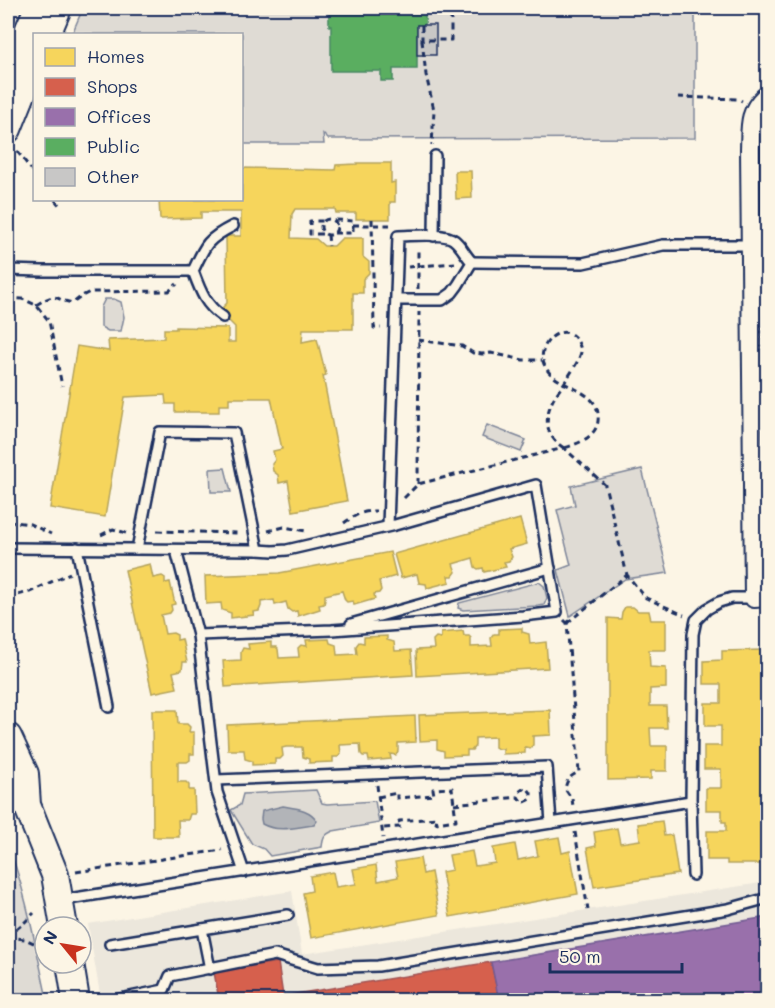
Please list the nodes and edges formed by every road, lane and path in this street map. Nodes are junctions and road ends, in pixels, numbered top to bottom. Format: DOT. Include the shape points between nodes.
graph roads {
  1 [pos="38,8"];
  2 [pos="58,8"];
  3 [pos="451,8"];
  4 [pos="422,25"];
  5 [pos="46,33"];
  6 [pos="422,40"];
  7 [pos="33,66"];
  8 [pos="8,77"];
  9 [pos="678,96"];
  10 [pos="762,101"];
  11 [pos="12,140"];
  12 [pos="435,156"];
  13 [pos="33,172"];
  14 [pos="56,201"];
  15 [pos="61,207"];
  16 [pos="372,219"];
  17 [pos="324,220"];
  18 [pos="334,220"];
  19 [pos="233,226"];
  20 [pos="334,233"];
  21 [pos="326,234"];
  22 [pos="434,236"];
  23 [pos="418,242"];
  24 [pos="750,245"];
  25 [pos="329,246"];
  26 [pos="472,262"];
  27 [pos="418,267"];
  28 [pos="397,268"];
  29 [pos="8,270"];
  30 [pos="193,271"];
  31 [pos="418,290"];
  32 [pos="8,298"];
  33 [pos="396,300"];
  34 [pos="36,305"];
  35 [pos="419,307"];
  36 [pos="224,317"];
  37 [pos="395,328"];
  38 [pos="418,340"];
  39 [pos="543,360"];
  40 [pos="564,383"];
  41 [pos="62,386"];
  42 [pos="564,448"];
  43 [pos="418,484"];
  44 [pos="404,498"];
  45 [pos="378,511"];
  46 [pos="8,521"];
  47 [pos="344,523"];
  48 [pos="388,526"];
  49 [pos="158,531"];
  50 [pos="238,532"];
  51 [pos="311,532"];
  52 [pos="264,533"];
  53 [pos="131,534"];
  54 [pos="61,536"];
  55 [pos="93,540"];
  56 [pos="8,548"];
  57 [pos="77,548"];
  58 [pos="137,549"];
  59 [pos="176,550"];
  60 [pos="258,550"];
  61 [pos="550,568"];
  62 [pos="70,572"];
  63 [pos="627,575"];
  64 [pos="8,597"];
  65 [pos="761,598"];
  66 [pos="557,612"];
  67 [pos="696,620"];
  68 [pos="567,623"];
  69 [pos="332,630"];
  70 [pos="198,635"];
  71 [pos="109,707"];
  72 [pos="8,737"];
  73 [pos="376,774"];
  74 [pos="216,780"];
  75 [pos="518,796"];
  76 [pos="378,797"];
  77 [pos="17,799"];
  78 [pos="691,801"];
  79 [pos="454,804"];
  80 [pos="573,808"];
  81 [pos="551,823"];
  82 [pos="382,828"];
  83 [pos="575,830"];
  84 [pos="236,848"];
  85 [pos="385,849"];
  86 [pos="76,872"];
  87 [pos="244,872"];
  88 [pos="693,875"];
  89 [pos="768,898"];
  90 [pos="60,901"];
  91 [pos="588,910"];
  92 [pos="34,913"];
  93 [pos="62,915"];
  94 [pos="288,915"];
  95 [pos="202,929"];
  96 [pos="8,936"];
  97 [pos="33,943"];
  98 [pos="110,944"];
  99 [pos="210,969"];
  100 [pos="72,975"];
  101 [pos="76,1000"];
  102 [pos="115,1000"];
  1 -- 8 [label="street"];
  2 -- 5 [label="street"];
  3 -- 6 [label="path" via="452,40"];
  4 -- 6 [label="path"];
  6 -- 12 [label="path" via="434,110"];
  7 -- 11 [label="street"];
  9 -- 10 [label="path"];
  10 -- 24 [label="street" via="751,120"];
  11 -- 13 [label="path"];
  12 -- 22 [label="lane"];
  14 -- 15 [label="path"];
  16 -- 37 [label="path" via="374,328"];
  17 -- 18 [label="path"];
  17 -- 21 [label="path" via="321,226"];
  17 -- 21 [label="path" via="310,221 310,234"];
  18 -- 20 [label="path"];
  18 -- 20 [label="path" via="353,221 353,233"];
  19 -- 30 [label="lane" via="215,234 206,244"];
  20 -- 21 [label="path"];
  21 -- 25 [label="path"];
  22 -- 26 [label="lane" via="455,240"];
  22 -- 28 [label="lane" via="398,236"];
  23 -- 27 [label="path"];
  24 -- 26 [label="lane" via="663,245 583,263"];
  24 -- 65 [label="street"];
  26 -- 27 [label="path"];
  26 -- 33 [label="lane" via="452,293 442,300"];
  27 -- 28 [label="path"];
  27 -- 31 [label="path"];
  28 -- 33 [label="lane"];
  29 -- 30 [label="lane"];
  30 -- 34 [label="path" via="169,291 90,292 73,303 50,297"];
  30 -- 36 [label="lane" via="207,302"];
  32 -- 34 [label="path"];
  33 -- 37 [label="lane"];
  34 -- 41 [label="path" via="49,321"];
  35 -- 38 [label="path"];
  37 -- 48 [label="lane"];
  38 -- 39 [label="path" via="462,346 473,353"];
  38 -- 43 [label="path"];
  39 -- 40 [label="path" via="545,369"];
  39 -- 40 [label="path" via="545,345 551,337 559,333 574,336 581,353"];
  40 -- 42 [label="path" via="548,412 547,426 556,443"];
  40 -- 42 [label="path" via="588,396 598,413 597,426 590,435"];
  42 -- 43 [label="path"];
  42 -- 63 [label="path" via="605,485"];
  43 -- 44 [label="path"];
  45 -- 47 [label="path" via="357,513"];
  46 -- 54 [label="path" via="30,524"];
  48 -- 60 [label="lane" via="287,550"];
  48 -- 61 [label="lane" via="536,485"];
  49 -- 50 [label="path"];
  51 -- 52 [label="path" via="284,527"];
  53 -- 55 [label="path" via="113,529"];
  56 -- 57 [label="lane"];
  57 -- 58 [label="lane"];
  57 -- 71 [label="lane"];
  58 -- 59 [label="lane"];
  58 -- 60 [label="lane" via="160,432 171,432 234,433"];
  59 -- 60 [label="lane"];
  59 -- 70 [label="lane"];
  61 -- 66 [label="lane"];
  61 -- 69 [label="lane"];
  62 -- 64 [label="path" via="30,592"];
  63 -- 67 [label="path" via="646,598"];
  63 -- 68 [label="path"];
  65 -- 67 [label="lane" via="719,602"];
  66 -- 68 [label="path"];
  66 -- 69 [label="lane"];
  67 -- 78 [label="lane"];
  68 -- 80 [label="path" via="579,772 566,782 565,789"];
  69 -- 70 [label="lane"];
  70 -- 74 [label="lane"];
  72 -- 77 [label="street" via="25,774"];
  73 -- 74 [label="lane"];
  73 -- 76 [label="path"];
  73 -- 81 [label="lane" via="547,767"];
  74 -- 84 [label="lane"];
  75 -- 75 [label="path" via="523,789 531,793 527,802"];
  75 -- 79 [label="path"];
  76 -- 79 [label="path" via="434,795 433,789 452,788"];
  76 -- 82 [label="path"];
  77 -- 90 [label="street" via="55,875"];
  78 -- 81 [label="lane"];
  78 -- 88 [label="lane"];
  79 -- 82 [label="path" via="456,820 399,821 401,827"];
  81 -- 85 [label="lane"];
  82 -- 85 [label="path"];
  83 -- 91 [label="path"];
  84 -- 86 [label="path"];
  84 -- 87 [label="lane"];
  85 -- 87 [label="lane"];
  87 -- 90 [label="lane"];
  89 -- 99 [label="lane" via="728,909 378,966 318,968 275,955"];
  90 -- 93 [label="street"];
  92 -- 96 [label="path"];
  94 -- 95 [label="lane"];
  95 -- 98 [label="lane"];
  95 -- 99 [label="lane"];
  96 -- 97 [label="path"];
  99 -- 102 [label="lane" via="171,976 164,990"];
  100 -- 101 [label="street"];
}
